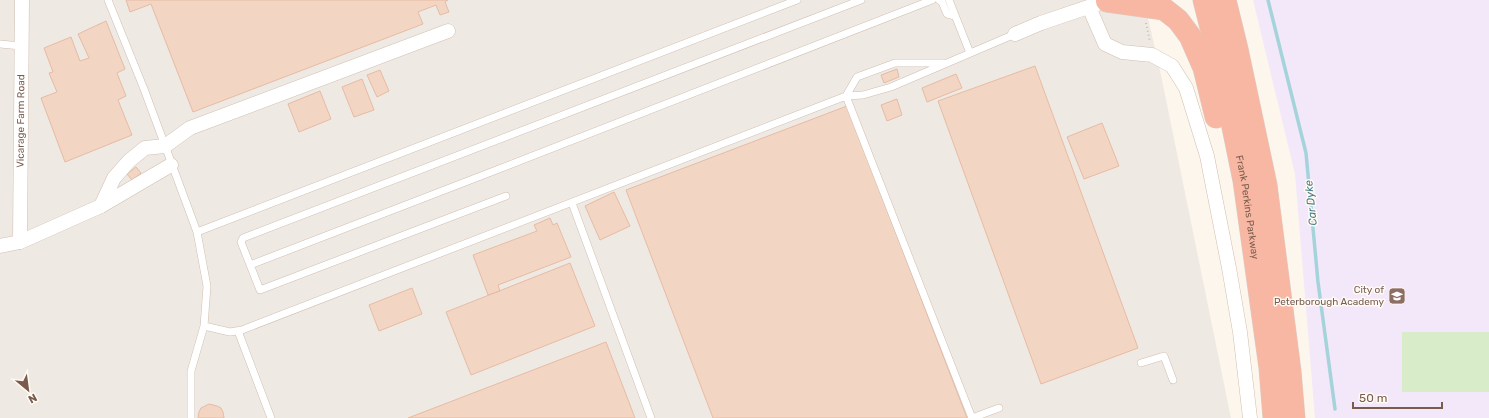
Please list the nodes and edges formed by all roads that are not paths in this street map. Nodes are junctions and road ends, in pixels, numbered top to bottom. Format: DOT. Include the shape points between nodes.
graph roads {
  1 [pos="22,0"];
  2 [pos="108,0"];
  3 [pos="797,0"];
  4 [pos="861,0"];
  5 [pos="932,0"];
  6 [pos="939,0"];
  7 [pos="949,0"];
  8 [pos="1204,0"];
  9 [pos="1225,0"];
  10 [pos="1097,2"];
  11 [pos="955,16"];
  12 [pos="448,31"];
  13 [pos="1015,34"];
  14 [pos="0,44"];
  15 [pos="21,46"];
  16 [pos="970,54"];
  17 [pos="948,63"];
  18 [pos="846,96"];
  19 [pos="165,146"];
  20 [pos="171,165"];
  21 [pos="506,196"];
  22 [pos="572,202"];
  23 [pos="101,206"];
  24 [pos="197,232"];
  25 [pos="20,242"];
  26 [pos="0,246"];
  27 [pos="250,265"];
  28 [pos="1263,315"];
  29 [pos="204,326"];
  30 [pos="238,331"];
  31 [pos="1141,363"];
  32 [pos="1173,380"];
  33 [pos="1000,408"];
  34 [pos="191,418"];
  35 [pos="270,418"];
  36 [pos="651,418"];
  37 [pos="972,418"];
  38 [pos="1250,418"];
  39 [pos="1274,418"];
  40 [pos="1294,418"];
  1 -- 15 [label="street, Vicarage Farm Road"];
  2 -- 19 [label="lane"];
  3 -- 24 [label="lane"];
  4 -- 27 [label="lane" via="243,238 241,242"];
  5 -- 27 [label="lane"];
  6 -- 11 [label="lane" via="947,14"];
  7 -- 11 [label="lane"];
  8 -- 28 [label="highway, Frank Perkins Parkway" via="1244,181"];
  9 -- 40 [label="highway, Frank Perkins Parkway" via="1238,48 1266,185"];
  10 -- 13 [label="street"];
  10 -- 28 [label="highway" via="1164,9 1178,20 1190,36 1204,68 1212,97"];
  10 -- 38 [label="street" via="1105,44 1122,52 1152,56 1172,66 1186,88 1207,156 1229,268 1240,332"];
  11 -- 16 [label="lane"];
  12 -- 19 [label="street" via="190,128"];
  13 -- 16 [label="lane"];
  14 -- 15 [label="lane"];
  15 -- 25 [label="street, Vicarage Farm Road"];
  16 -- 17 [label="lane"];
  17 -- 18 [label="lane" via="891,87 863,95"];
  17 -- 18 [label="lane" via="895,63 857,77"];
  18 -- 22 [label="lane"];
  18 -- 37 [label="lane"];
  19 -- 20 [label="lane"];
  19 -- 23 [label="street" via="144,148 129,161 114,178"];
  20 -- 23 [label="street"];
  20 -- 24 [label="lane"];
  21 -- 27 [label="lane" via="260,290"];
  22 -- 30 [label="lane"];
  22 -- 36 [label="lane"];
  23 -- 25 [label="street"];
  24 -- 29 [label="lane" via="207,286"];
  25 -- 26 [label="street"];
  28 -- 39 [label="highway, Frank Perkins Parkway"];
  29 -- 30 [label="lane" via="230,332"];
  29 -- 34 [label="lane" via="191,371"];
  30 -- 35 [label="lane"];
  31 -- 32 [label="lane" via="1164,356"];
  33 -- 37 [label="lane"];
}
